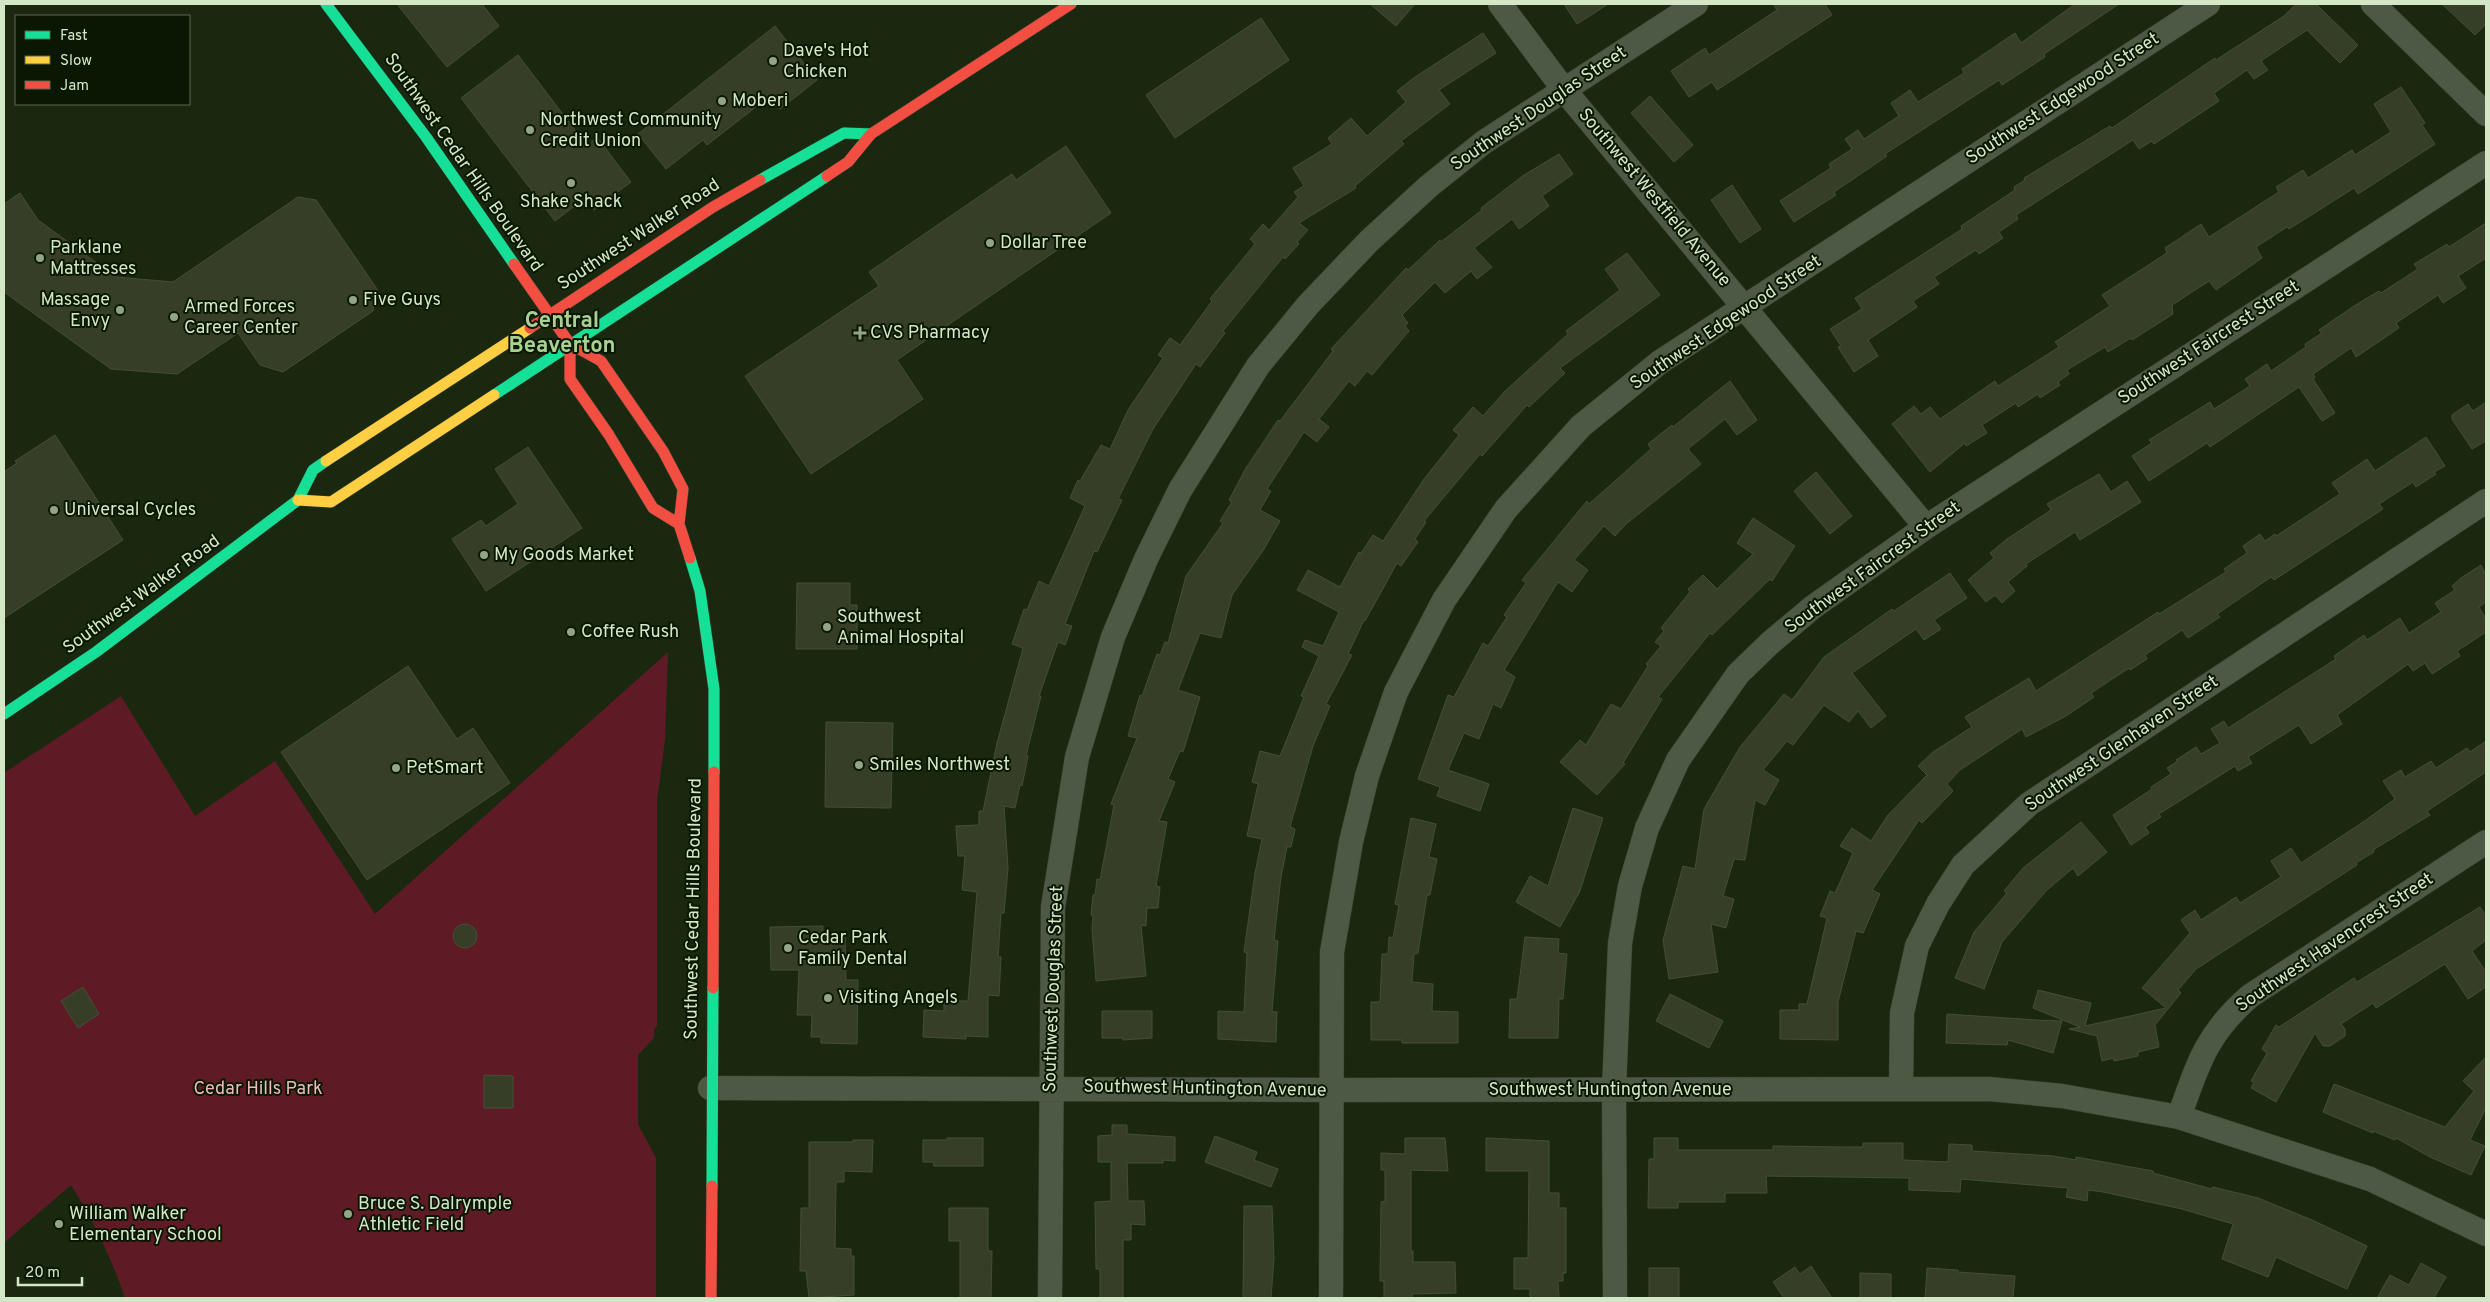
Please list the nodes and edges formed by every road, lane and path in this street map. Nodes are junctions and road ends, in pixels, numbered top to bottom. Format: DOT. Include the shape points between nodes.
graph roads {
  1 [pos="326,4"];
  2 [pos="1071,4"];
  3 [pos="1500,4"];
  4 [pos="1696,4"];
  5 [pos="2208,4"];
  6 [pos="2374,4"];
  7 [pos="1564,91"];
  8 [pos="2486,114"];
  9 [pos="871,134"];
  10 [pos="2486,163"];
  11 [pos="1745,308"];
  12 [pos="548,314"];
  13 [pos="570,344"];
  14 [pos="298,500"];
  15 [pos="2486,501"];
  16 [pos="679,524"];
  17 [pos="1926,527"];
  18 [pos="4,714"];
  19 [pos="2486,842"];
  20 [pos="710,1088"];
  21 [pos="1051,1088"];
  22 [pos="1901,1088"];
  23 [pos="1332,1090"];
  24 [pos="1614,1090"];
  25 [pos="2179,1117"];
  26 [pos="2486,1234"];
  27 [pos="710,1298"];
  28 [pos="1050,1298"];
  29 [pos="1331,1298"];
  30 [pos="1615,1298"];
  1 -- 12 [label="main road, Southwest Cedar Hills Boulevard" via="426,137"];
  2 -- 9 [label="main road"];
  3 -- 7 [label="street, Southwest Westfield Avenue"];
  4 -- 7 [label="street, Southwest Douglas Street"];
  5 -- 11 [label="street, Southwest Edgewood Street"];
  6 -- 8 [label="street"];
  7 -- 11 [label="street, Southwest Westfield Avenue"];
  7 -- 21 [label="street, Southwest Douglas Street" via="1476,149 1429,186 1355,256 1308,305 1258,366 1180,490 1113,637 1077,756 1053,907"];
  9 -- 12 [label="main road, Southwest Walker Road" via="844,133 713,207"];
  9 -- 13 [label="main road" via="848,162"];
  10 -- 17 [label="street, Southwest Faircrest Street"];
  11 -- 17 [label="street, Southwest Westfield Avenue"];
  11 -- 23 [label="street, Southwest Edgewood Street" via="1660,362 1581,426 1506,509 1444,600 1396,692 1367,776 1351,842 1332,952"];
  12 -- 13 [label="main road, Southwest Cedar Hills Boulevard"];
  12 -- 14 [label="main road, Southwest Walker Road" via="313,470"];
  13 -- 14 [label="main road" via="331,502"];
  13 -- 16 [label="main road" via="570,379 653,508"];
  13 -- 16 [label="main road, Southwest Cedar Hills Boulevard" via="601,362 663,451 682,489"];
  14 -- 18 [label="main road, Southwest Walker Road" via="96,652"];
  15 -- 22 [label="street, Southwest Glenhaven Street" via="2029,804 1964,866 1938,904 1917,946 1902,1013"];
  16 -- 20 [label="main road, Southwest Cedar Hills Boulevard" via="700,591 714,690"];
  17 -- 24 [label="street, Southwest Faircrest Street" via="1813,606 1770,643 1738,674 1678,760 1646,828 1630,886 1620,943"];
  19 -- 25 [label="street, Southwest Havencrest Street" via="2250,996 2234,1010 2220,1025 2200,1059"];
  20 -- 21 [label="street, Southwest Huntington Avenue"];
  20 -- 27 [label="main road, Southwest Cedar Hills Boulevard"];
  21 -- 23 [label="street, Southwest Huntington Avenue"];
  21 -- 28 [label="street, Southwest Douglas Street"];
  22 -- 24 [label="street, Southwest Huntington Avenue"];
  22 -- 25 [label="street, Southwest Huntington Avenue" via="1989,1089 2062,1096"];
  23 -- 24 [label="street, Southwest Huntington Avenue"];
  23 -- 29 [label="street, Southwest Edgewood Street"];
  24 -- 30 [label="street, Southwest Faircrest Street"];
  25 -- 26 [label="street, Southwest Huntington Avenue" via="2370,1178"];
}
